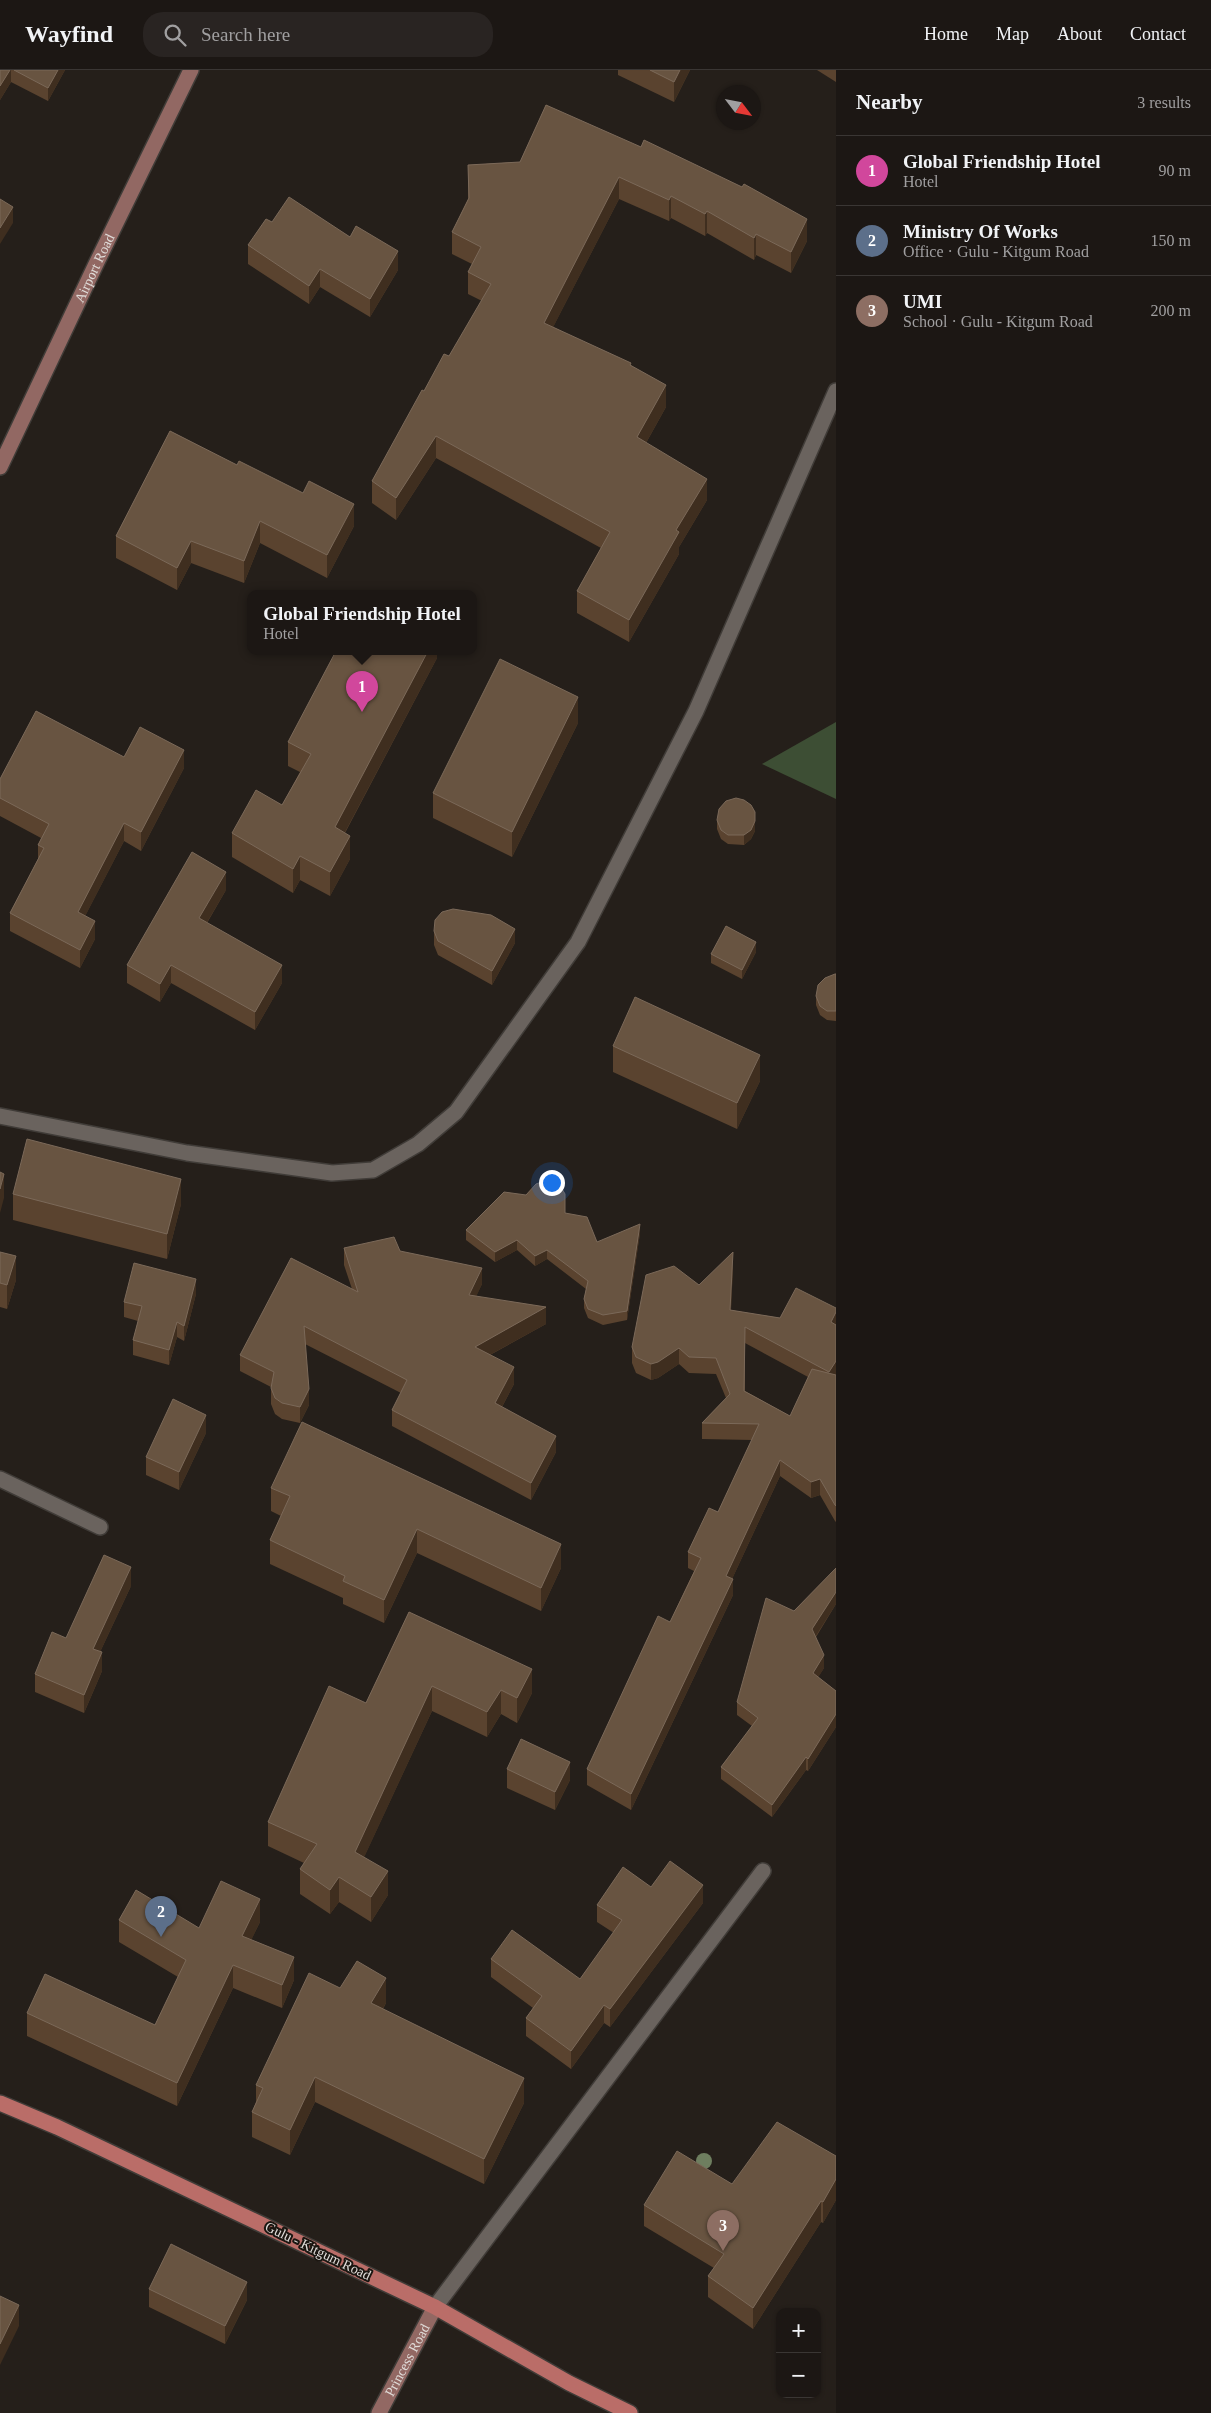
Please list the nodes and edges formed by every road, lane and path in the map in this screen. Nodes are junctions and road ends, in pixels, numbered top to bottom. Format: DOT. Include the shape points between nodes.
graph roads {
  1 [pos="191,70"];
  2 [pos="836,390"];
  3 [pos="0,467"];
  4 [pos="0,1116"];
  5 [pos="0,1479"];
  6 [pos="100,1527"];
  7 [pos="763,1870"];
  8 [pos="0,2103"];
  9 [pos="435,2307"];
  10 [pos="379,2413"];
  11 [pos="630,2413"];
  1 -- 3 [label="street, Airport Road"];
  2 -- 4 [label="street" via="696,711 578,942 456,1112 418,1144 373,1170 332,1173 188,1153"];
  5 -- 6 [label="street"];
  7 -- 9 [label="street"];
  8 -- 9 [label="main road, Gulu - Kitgum Road"];
  9 -- 10 [label="street, Princess Road"];
  9 -- 11 [label="main road, Gulu - Kitgum Road" via="569,2383"];
}
